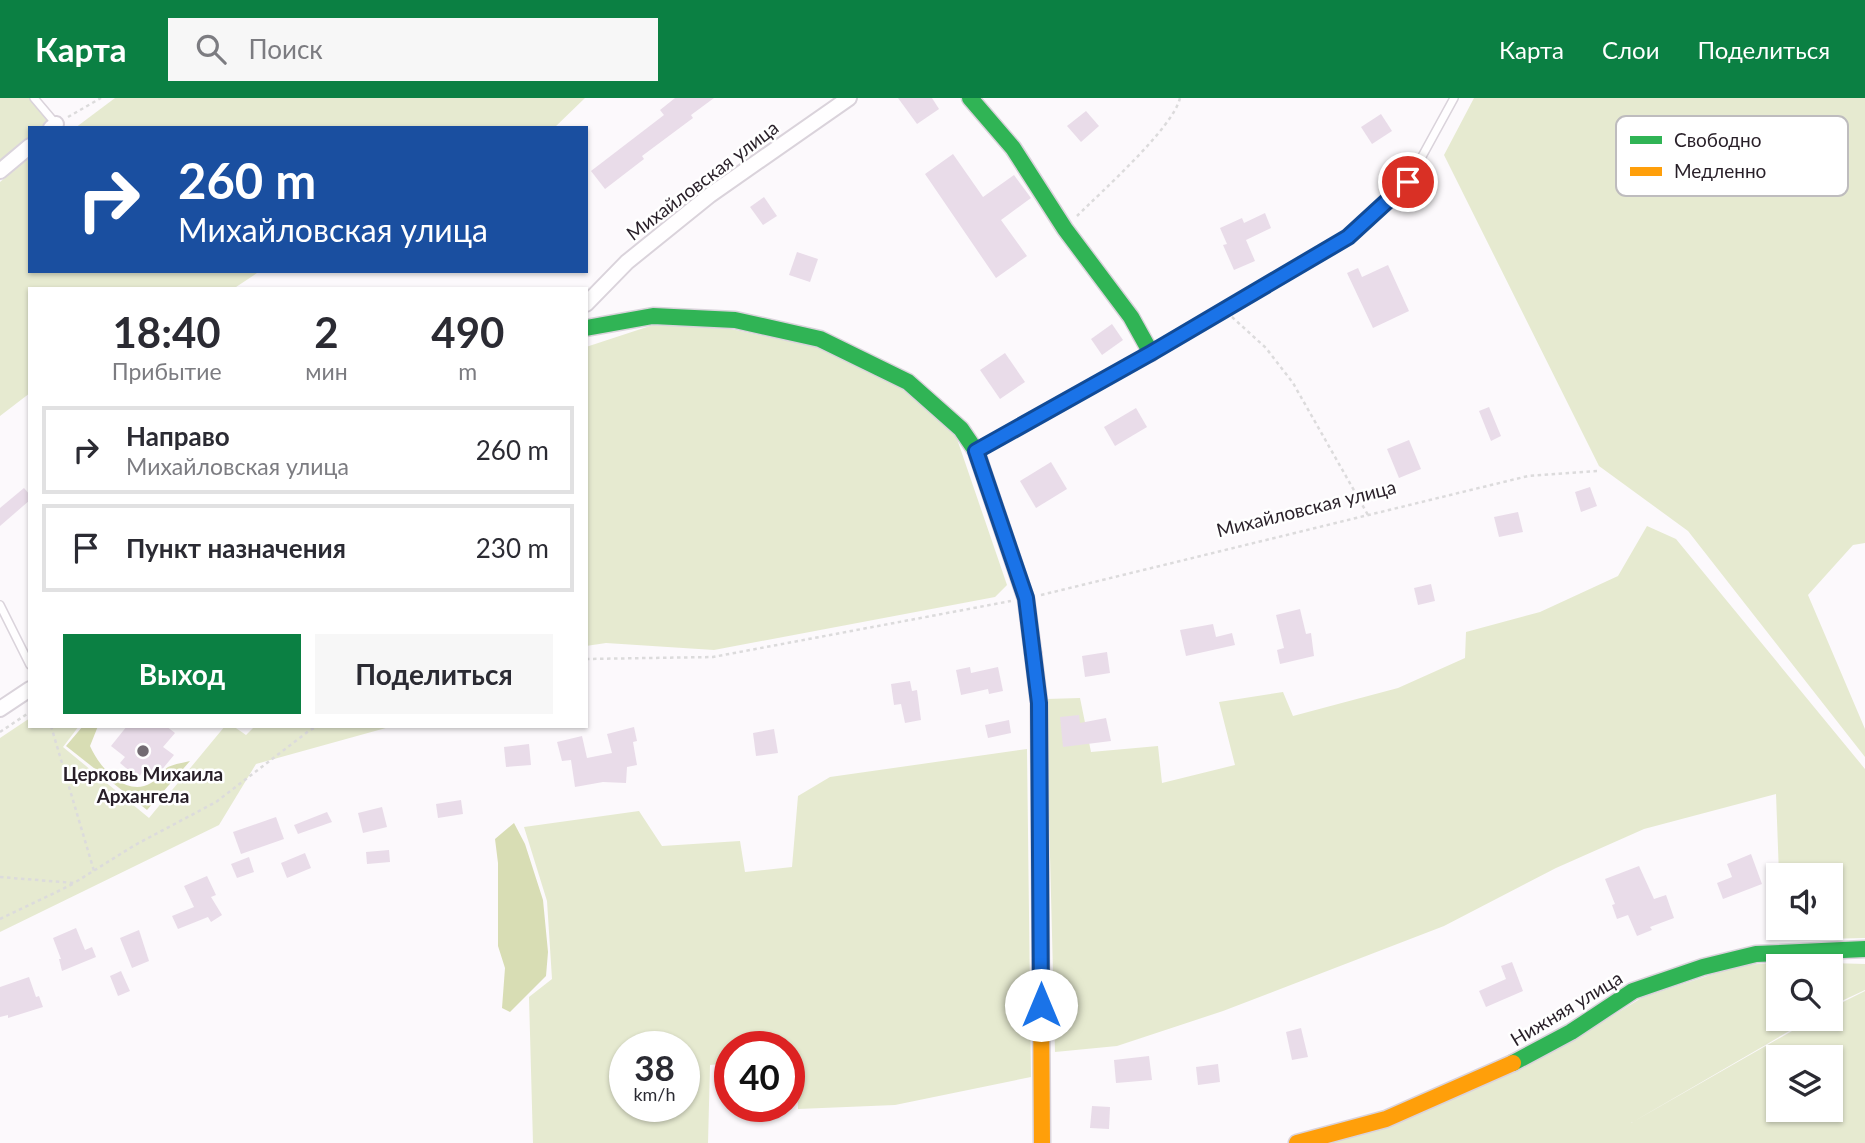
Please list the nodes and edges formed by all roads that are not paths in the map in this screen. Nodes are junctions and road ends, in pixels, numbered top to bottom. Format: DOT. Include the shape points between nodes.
graph roads {
  1 [pos="34,98"];
  2 [pos="849,98"];
  3 [pos="970,98"];
  4 [pos="1454,98"];
  5 [pos="53,126"];
  6 [pos="28,148"];
  7 [pos="0,171"];
  8 [pos="588,302"];
  9 [pos="588,328"];
  10 [pos="1151,353"];
  11 [pos="976,451"];
  12 [pos="0,606"];
  13 [pos="28,661"];
  14 [pos="28,690"];
  15 [pos="0,709"];
  16 [pos="1865,949"];
  17 [pos="1042,1143"];
  18 [pos="1297,1143"];
  1 -- 5 [label="lane"];
  2 -- 8 [label="street, Михайловская улица" via="710,195 626,262"];
  3 -- 10 [label="street" via="1013,148 1065,229 1131,317"];
  4 -- 10 [label="lane" via="1408,182 1348,237"];
  6 -- 7 [label="street"];
  9 -- 11 [label="street" via="653,316 735,320 820,338 908,382 961,429"];
  10 -- 11 [label="lane"];
  11 -- 17 [label="street" via="1026,598 1039,703"];
  12 -- 13 [label="lane"];
  14 -- 15 [label="street"];
  16 -- 18 [label="street, Нижняя улица" via="1756,954 1703,967 1633,991 1504,1068 1385,1119"];
}
